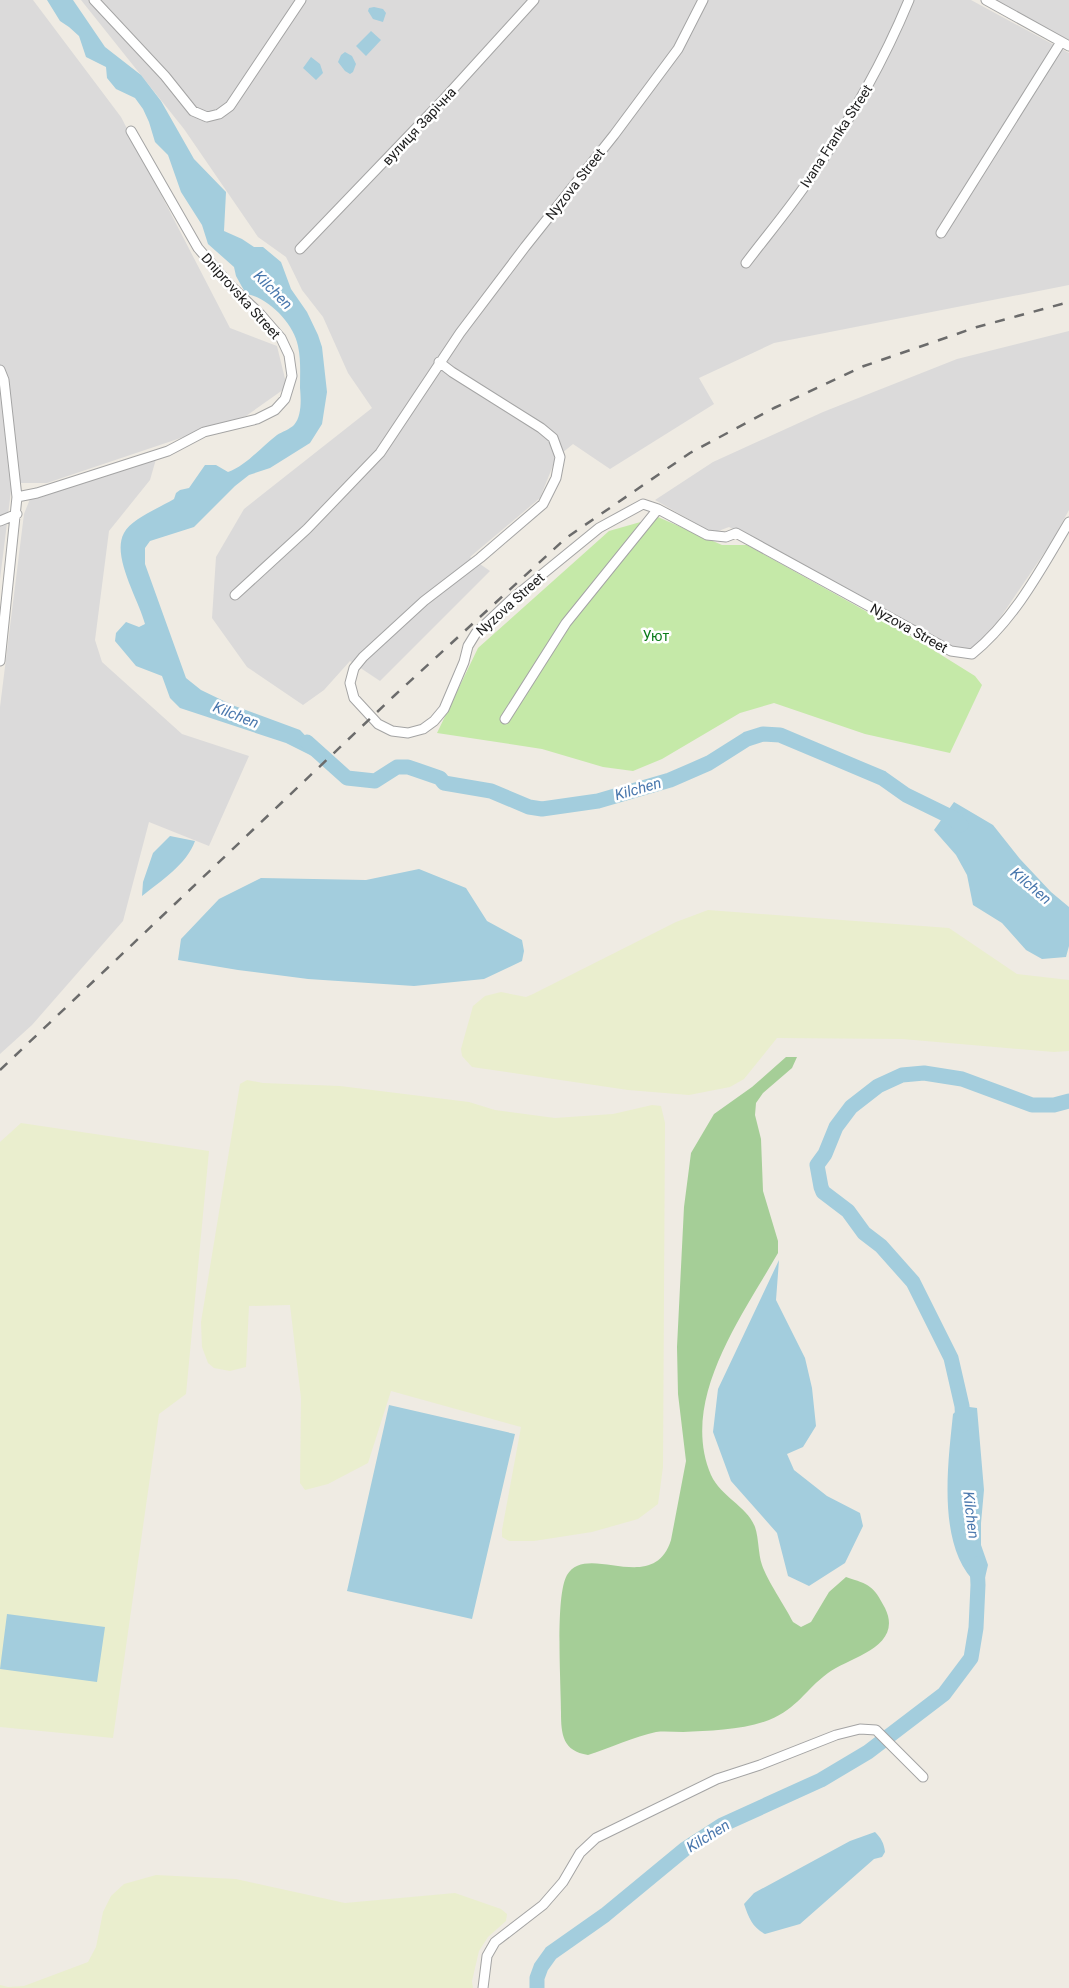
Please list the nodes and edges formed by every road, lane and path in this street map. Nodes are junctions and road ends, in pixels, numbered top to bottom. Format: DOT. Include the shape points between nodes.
graph roads {
  1 [pos="94,0"];
  2 [pos="534,0"];
  3 [pos="703,0"];
  4 [pos="908,0"];
  5 [pos="986,0"];
  6 [pos="298,1"];
  7 [pos="1065,44"];
  8 [pos="131,131"];
  9 [pos="941,233"];
  10 [pos="300,249"];
  11 [pos="746,263"];
  12 [pos="439,362"];
  13 [pos="0,370"];
  14 [pos="17,497"];
  15 [pos="658,509"];
  16 [pos="17,514"];
  17 [pos="0,521"];
  18 [pos="1069,522"];
  19 [pos="235,595"];
  20 [pos="0,662"];
  21 [pos="505,719"];
  22 [pos="923,1777"];
  23 [pos="483,1988"];
  1 -- 6 [label="street" via="193,110 207,117 230,106"];
  2 -- 10 [label="street, вулиця Зарічна"];
  3 -- 12 [label="street, Nyzova Street" via="678,49"];
  4 -- 11 [label="street, Ivana Franka Street" via="874,76 850,118"];
  5 -- 7 [label="street"];
  7 -- 9 [label="street"];
  8 -- 14 [label="street, Dniprovska Street" via="198,248 281,338 289,355 290,384 285,399 275,410 257,419 204,432 168,450"];
  12 -- 15 [label="street, Nyzova Street" via="541,428 553,438 560,457 556,478 543,504 424,601 354,668 350,683 354,698 378,724 392,731 408,733 423,729 434,721 444,709 476,633 599,528 643,504"];
  12 -- 19 [label="street, Nyzova Street" via="380,453 307,529"];
  13 -- 14 [label="street" via="4,380"];
  14 -- 16 [label="street"];
  15 -- 18 [label="street, Nyzova Street" via="707,535 726,537 736,534 951,652 972,654 1009,616 1042,570"];
  15 -- 21 [label="street" via="566,623"];
  16 -- 17 [label="street"];
  16 -- 20 [label="street"];
  22 -- 23 [label="street" via="876,1730 860,1729 717,1779 596,1838 580,1853 563,1882 542,1905 495,1942 486,1956"];
}
